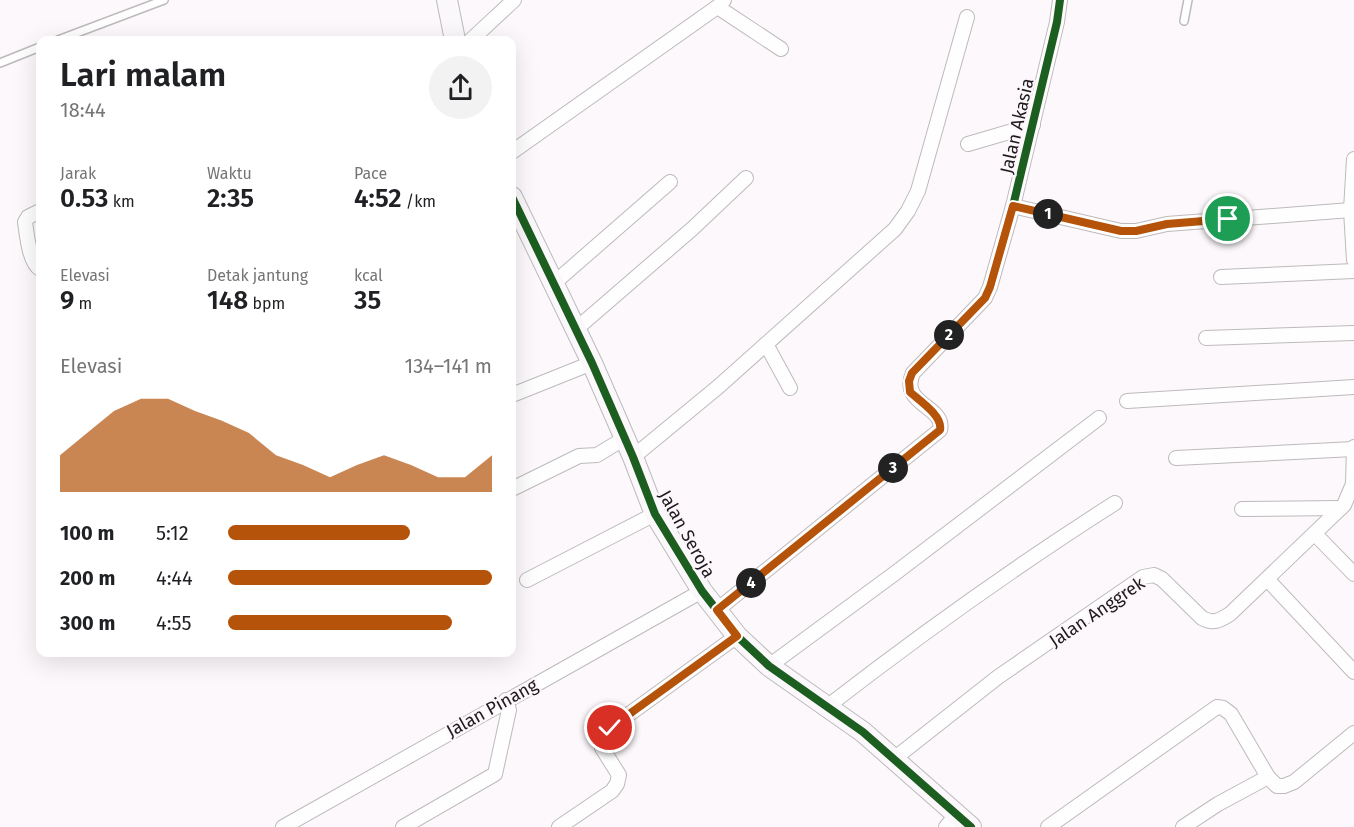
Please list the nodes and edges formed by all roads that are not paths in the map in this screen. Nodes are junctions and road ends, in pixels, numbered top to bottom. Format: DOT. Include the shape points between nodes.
graph roads {
  1 [pos="164,0"];
  2 [pos="447,0"];
  3 [pos="514,0"];
  4 [pos="1060,0"];
  5 [pos="1188,0"];
  6 [pos="722,3"];
  7 [pos="967,17"];
  8 [pos="1184,21"];
  9 [pos="69,36"];
  10 [pos="454,36"];
  11 [pos="475,36"];
  12 [pos="36,49"];
  13 [pos="781,49"];
  14 [pos="0,63"];
  15 [pos="1033,125"];
  16 [pos="968,144"];
  17 [pos="516,149"];
  18 [pos="1354,159"];
  19 [pos="746,178"];
  20 [pos="670,182"];
  21 [pos="516,205"];
  22 [pos="1013,206"];
  23 [pos="1351,210"];
  24 [pos="36,213"];
  25 [pos="1353,230"];
  26 [pos="1354,260"];
  27 [pos="36,266"];
  28 [pos="1354,271"];
  29 [pos="1221,277"];
  30 [pos="553,284"];
  31 [pos="575,330"];
  32 [pos="1354,333"];
  33 [pos="1206,338"];
  34 [pos="766,344"];
  35 [pos="592,363"];
  36 [pos="1354,387"];
  37 [pos="790,388"];
  38 [pos="516,393"];
  39 [pos="1127,400"];
  40 [pos="1099,418"];
  41 [pos="625,438"];
  42 [pos="1354,448"];
  43 [pos="633,457"];
  44 [pos="1176,458"];
  45 [pos="1354,484"];
  46 [pos="516,487"];
  47 [pos="1115,503"];
  48 [pos="1346,506"];
  49 [pos="1242,509"];
  50 [pos="654,514"];
  51 [pos="1315,534"];
  52 [pos="1354,574"];
  53 [pos="1267,579"];
  54 [pos="527,580"];
  55 [pos="702,591"];
  56 [pos="717,610"];
  57 [pos="737,636"];
  58 [pos="769,666"];
  59 [pos="1354,672"];
  60 [pos="506,700"];
  61 [pos="828,706"];
  62 [pos="1354,733"];
  63 [pos="895,758"];
  64 [pos="1268,777"];
  65 [pos="958,823"];
  66 [pos="283,827"];
  67 [pos="403,827"];
  68 [pos="559,827"];
  69 [pos="1048,827"];
  70 [pos="1183,827"];
  1 -- 9 [label="lane"];
  2 -- 10 [label="street"];
  3 -- 11 [label="street"];
  4 -- 15 [label="street, Jalan Akasia"];
  5 -- 8 [label="lane"];
  6 -- 13 [label="street" via="723,10"];
  6 -- 17 [label="street"];
  7 -- 34 [label="street" via="918,191 908,212 895,229"];
  12 -- 14 [label="lane"];
  15 -- 16 [label="street"];
  15 -- 22 [label="street, Jalan Akasia"];
  18 -- 23 [label="street"];
  19 -- 31 [label="street"];
  20 -- 30 [label="street"];
  21 -- 30 [label="street, Jalan Seroja"];
  22 -- 23 [label="street" via="1121,231"];
  22 -- 56 [label="street, Jalan Akasia" via="985,298 912,373 909,381 910,392 939,419 940,430"];
  23 -- 25 [label="street"];
  24 -- 27 [label="street" via="25,222"];
  25 -- 26 [label="street"];
  28 -- 29 [label="street"];
  30 -- 31 [label="street, Jalan Seroja"];
  31 -- 35 [label="street, Jalan Seroja"];
  32 -- 33 [label="street"];
  34 -- 37 [label="street"];
  34 -- 43 [label="street"];
  35 -- 38 [label="street"];
  35 -- 41 [label="street, Jalan Seroja"];
  36 -- 39 [label="street"];
  40 -- 58 [label="street"];
  41 -- 43 [label="street, Jalan Seroja"];
  41 -- 46 [label="street" via="597,455 579,456"];
  42 -- 44 [label="street"];
  42 -- 45 [label="street"];
  43 -- 50 [label="street, Jalan Seroja"];
  45 -- 48 [label="street"];
  47 -- 61 [label="street" via="932,628"];
  48 -- 49 [label="street"];
  48 -- 51 [label="street, Jalan Anggrek"];
  50 -- 54 [label="street"];
  50 -- 55 [label="street, Jalan Seroja"];
  51 -- 52 [label="street"];
  51 -- 53 [label="street, Jalan Anggrek"];
  53 -- 59 [label="street"];
  53 -- 63 [label="street, Jalan Anggrek" via="1230,614 1210,622 1162,579 1154,575 1143,577 998,677"];
  55 -- 56 [label="street, Jalan Seroja"];
  55 -- 60 [label="street, Jalan Pinang"];
  56 -- 57 [label="street, Jalan Seroja"];
  57 -- 58 [label="street, Jalan Seroja"];
  57 -- 68 [label="street" via="610,728 602,748 619,775 617,784"];
  58 -- 61 [label="street, Jalan Seroja"];
  60 -- 66 [label="street, Jalan Pinang"];
  60 -- 67 [label="street" via="509,710 495,774"];
  61 -- 63 [label="street, Jalan Seroja"];
  62 -- 64 [label="street" via="1293,782 1277,786"];
  63 -- 65 [label="street, Jalan Seroja"];
  64 -- 69 [label="street" via="1231,714 1217,707"];
  64 -- 70 [label="street"];
}
